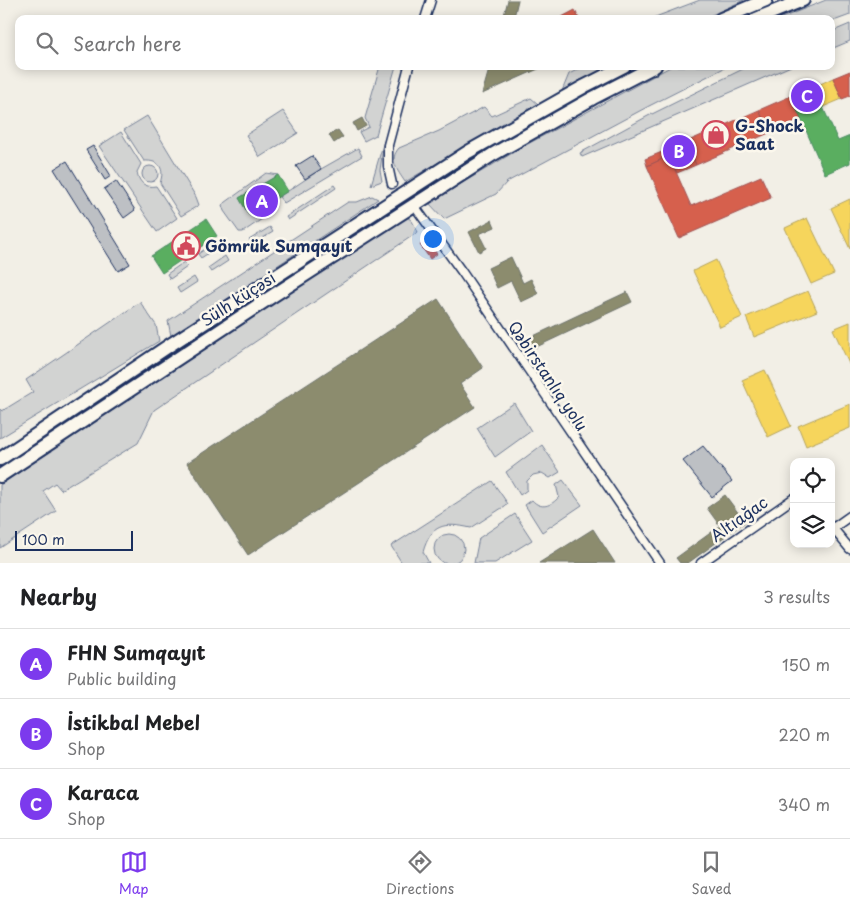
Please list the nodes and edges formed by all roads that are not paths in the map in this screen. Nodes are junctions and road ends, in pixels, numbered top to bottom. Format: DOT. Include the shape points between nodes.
graph roads {
  1 [pos="431,0"];
  2 [pos="766,0"];
  3 [pos="803,0"];
  4 [pos="426,15"];
  5 [pos="730,15"];
  6 [pos="766,15"];
  7 [pos="408,70"];
  8 [pos="617,70"];
  9 [pos="647,70"];
  10 [pos="392,184"];
  11 [pos="405,192"];
  12 [pos="413,204"];
  13 [pos="0,459"];
  14 [pos="0,476"];
  15 [pos="790,501"];
  16 [pos="850,516"];
  17 [pos="835,525"];
  18 [pos="835,531"];
  19 [pos="850,549"];
  20 [pos="660,563"];
  21 [pos="701,563"];
  1 -- 4 [label="street"];
  2 -- 5 [label="highway"];
  3 -- 6 [label="highway"];
  7 -- 10 [label="street" via="388,145"];
  8 -- 11 [label="highway, Sülh küçəsi" via="484,142"];
  9 -- 12 [label="highway, Sülh küçəsi" via="539,127"];
  11 -- 12 [label="highway"];
  11 -- 13 [label="highway, Sülh küçəsi"];
  12 -- 14 [label="highway, Sülh küçəsi"];
  12 -- 20 [label="street, Qəbirstanlıq yolu"];
  15 -- 21 [label="street, Altıağac"];
  16 -- 17 [label="street"];
  18 -- 19 [label="street"];
}
